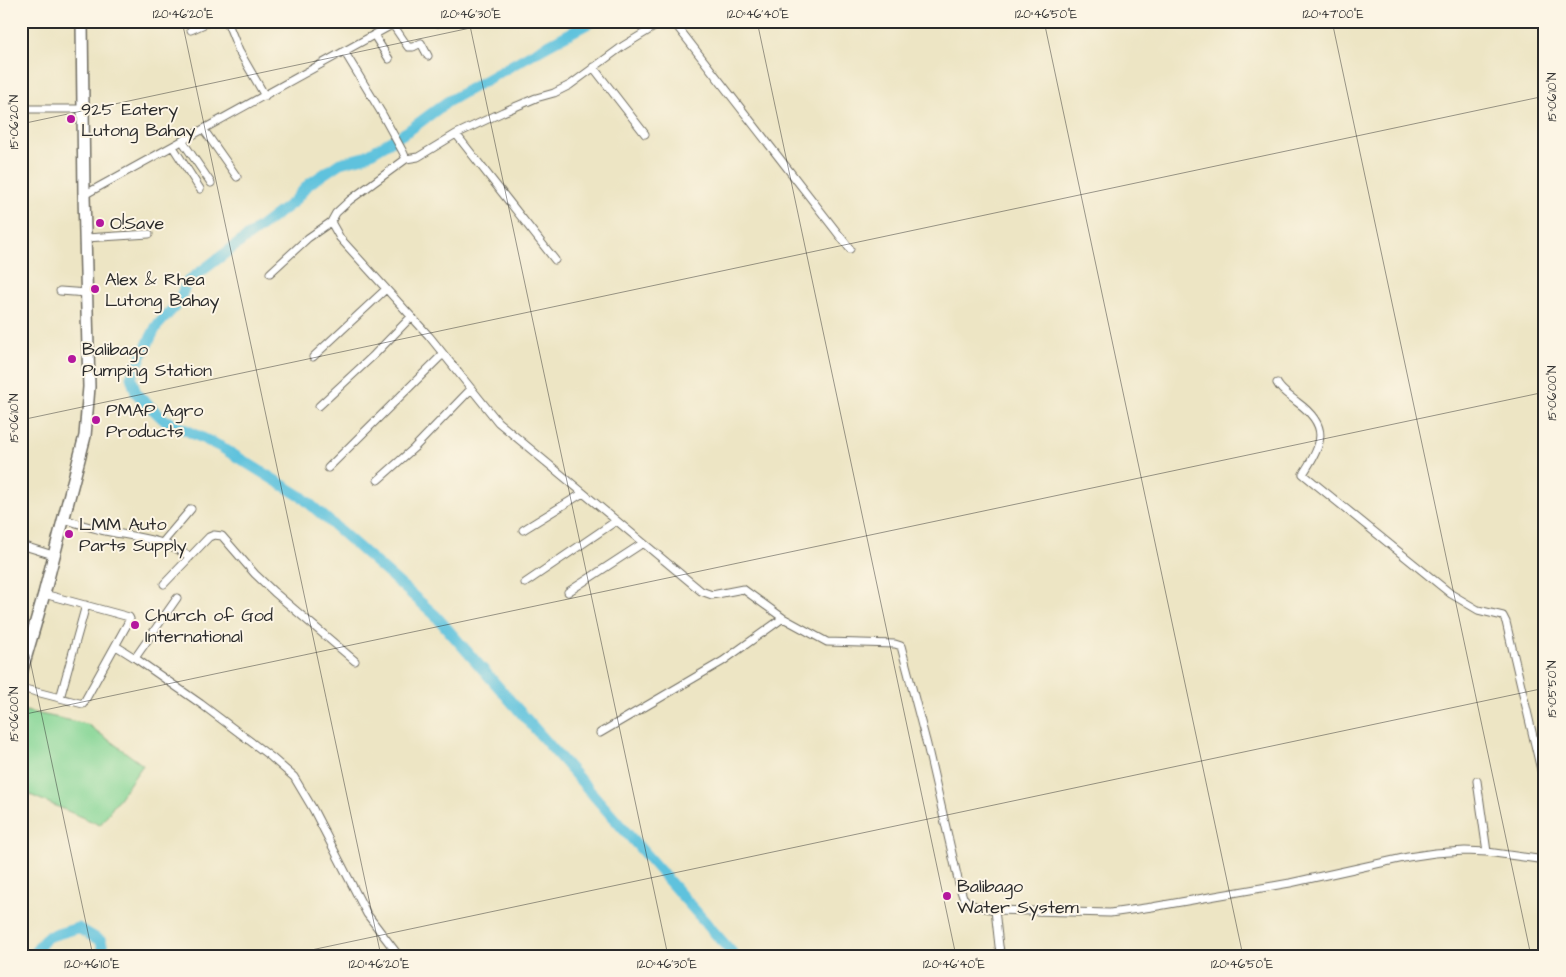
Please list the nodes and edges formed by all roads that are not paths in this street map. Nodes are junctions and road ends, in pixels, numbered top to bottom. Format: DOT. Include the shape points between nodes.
graph roads {
  1 [pos="82,21"];
  2 [pos="211,21"];
  3 [pos="227,21"];
  4 [pos="664,21"];
  5 [pos="673,21"];
  6 [pos="391,24"];
  7 [pos="191,30"];
  8 [pos="374,35"];
  9 [pos="344,51"];
  10 [pos="428,56"];
  11 [pos="389,59"];
  12 [pos="21,63"];
  13 [pos="592,67"];
  14 [pos="265,96"];
  15 [pos="22,109"];
  16 [pos="84,109"];
  17 [pos="204,130"];
  18 [pos="21,134"];
  19 [pos="456,134"];
  20 [pos="645,134"];
  21 [pos="183,142"];
  22 [pos="173,147"];
  23 [pos="406,159"];
  24 [pos="237,177"];
  25 [pos="211,183"];
  26 [pos="200,189"];
  27 [pos="84,195"];
  28 [pos="331,222"];
  29 [pos="149,234"];
  30 [pos="86,238"];
  31 [pos="850,249"];
  32 [pos="555,260"];
  33 [pos="270,273"];
  34 [pos="386,289"];
  35 [pos="60,291"];
  36 [pos="87,293"];
  37 [pos="411,317"];
  38 [pos="443,354"];
  39 [pos="313,357"];
  40 [pos="1277,383"];
  41 [pos="471,389"];
  42 [pos="319,406"];
  43 [pos="328,468"];
  44 [pos="378,480"];
  45 [pos="583,493"];
  46 [pos="191,509"];
  47 [pos="64,519"];
  48 [pos="616,521"];
  49 [pos="523,530"];
  50 [pos="163,542"];
  51 [pos="643,543"];
  52 [pos="21,545"];
  53 [pos="53,555"];
  54 [pos="190,557"];
  55 [pos="525,583"];
  56 [pos="164,584"];
  57 [pos="568,592"];
  58 [pos="44,594"];
  59 [pos="177,598"];
  60 [pos="86,605"];
  61 [pos="783,618"];
  62 [pos="116,646"];
  63 [pos="135,658"];
  64 [pos="355,661"];
  65 [pos="21,673"];
  66 [pos="21,688"];
  67 [pos="60,698"];
  68 [pos="600,733"];
  69 [pos="1477,781"];
  70 [pos="1545,787"];
  71 [pos="1487,852"];
  72 [pos="1545,860"];
  73 [pos="995,910"];
  74 [pos="399,956"];
  75 [pos="1001,956"];
  1 -- 16 [label="highway"];
  2 -- 7 [label="street"];
  3 -- 14 [label="street" via="239,51"];
  4 -- 13 [label="street"];
  5 -- 31 [label="street"];
  6 -- 8 [label="street"];
  6 -- 10 [label="street" via="408,47 421,43"];
  8 -- 9 [label="street"];
  8 -- 11 [label="street"];
  9 -- 14 [label="street"];
  9 -- 23 [label="street"];
  12 -- 15 [label="street"];
  13 -- 19 [label="street" via="554,93 525,102"];
  13 -- 20 [label="street"];
  14 -- 17 [label="street"];
  15 -- 16 [label="street"];
  15 -- 18 [label="street"];
  16 -- 27 [label="highway"];
  17 -- 21 [label="street"];
  17 -- 24 [label="street"];
  19 -- 23 [label="street" via="418,156"];
  19 -- 32 [label="street"];
  21 -- 22 [label="street"];
  21 -- 25 [label="street"];
  22 -- 26 [label="street"];
  22 -- 27 [label="street"];
  23 -- 28 [label="street" via="345,204"];
  27 -- 30 [label="highway"];
  28 -- 33 [label="street"];
  28 -- 34 [label="street" via="340,238"];
  29 -- 30 [label="street"];
  30 -- 36 [label="highway"];
  34 -- 37 [label="street"];
  34 -- 39 [label="street"];
  35 -- 36 [label="street"];
  36 -- 47 [label="highway" via="89,387 85,436"];
  37 -- 38 [label="street"];
  37 -- 42 [label="street"];
  38 -- 41 [label="street"];
  38 -- 43 [label="street"];
  40 -- 70 [label="street" via="1316,420 1319,427 1320,440 1303,474 1451,594 1478,610 1503,616"];
  41 -- 44 [label="street"];
  41 -- 45 [label="street" via="498,422"];
  45 -- 48 [label="street"];
  45 -- 49 [label="street"];
  46 -- 50 [label="street"];
  47 -- 50 [label="street"];
  47 -- 53 [label="highway"];
  48 -- 51 [label="street"];
  48 -- 55 [label="street"];
  50 -- 54 [label="street"];
  51 -- 57 [label="street"];
  51 -- 61 [label="street" via="706,593 712,595 743,589"];
  52 -- 53 [label="street"];
  53 -- 58 [label="highway"];
  54 -- 56 [label="street"];
  54 -- 64 [label="street" via="209,537 222,536 274,592"];
  58 -- 60 [label="street"];
  58 -- 65 [label="highway"];
  59 -- 63 [label="street"];
  60 -- 62 [label="street" via="130,618"];
  60 -- 67 [label="street"];
  61 -- 68 [label="street" via="724,661"];
  61 -- 73 [label="street" via="827,642 901,646 963,897 975,906"];
  62 -- 63 [label="street"];
  62 -- 67 [label="street" via="83,704"];
  63 -- 74 [label="street" via="201,704 294,777 367,914"];
  66 -- 67 [label="street"];
  69 -- 71 [label="street"];
  71 -- 72 [label="street"];
  71 -- 73 [label="street" via="1408,857 1290,883 1110,913"];
  73 -- 75 [label="street"];
}
